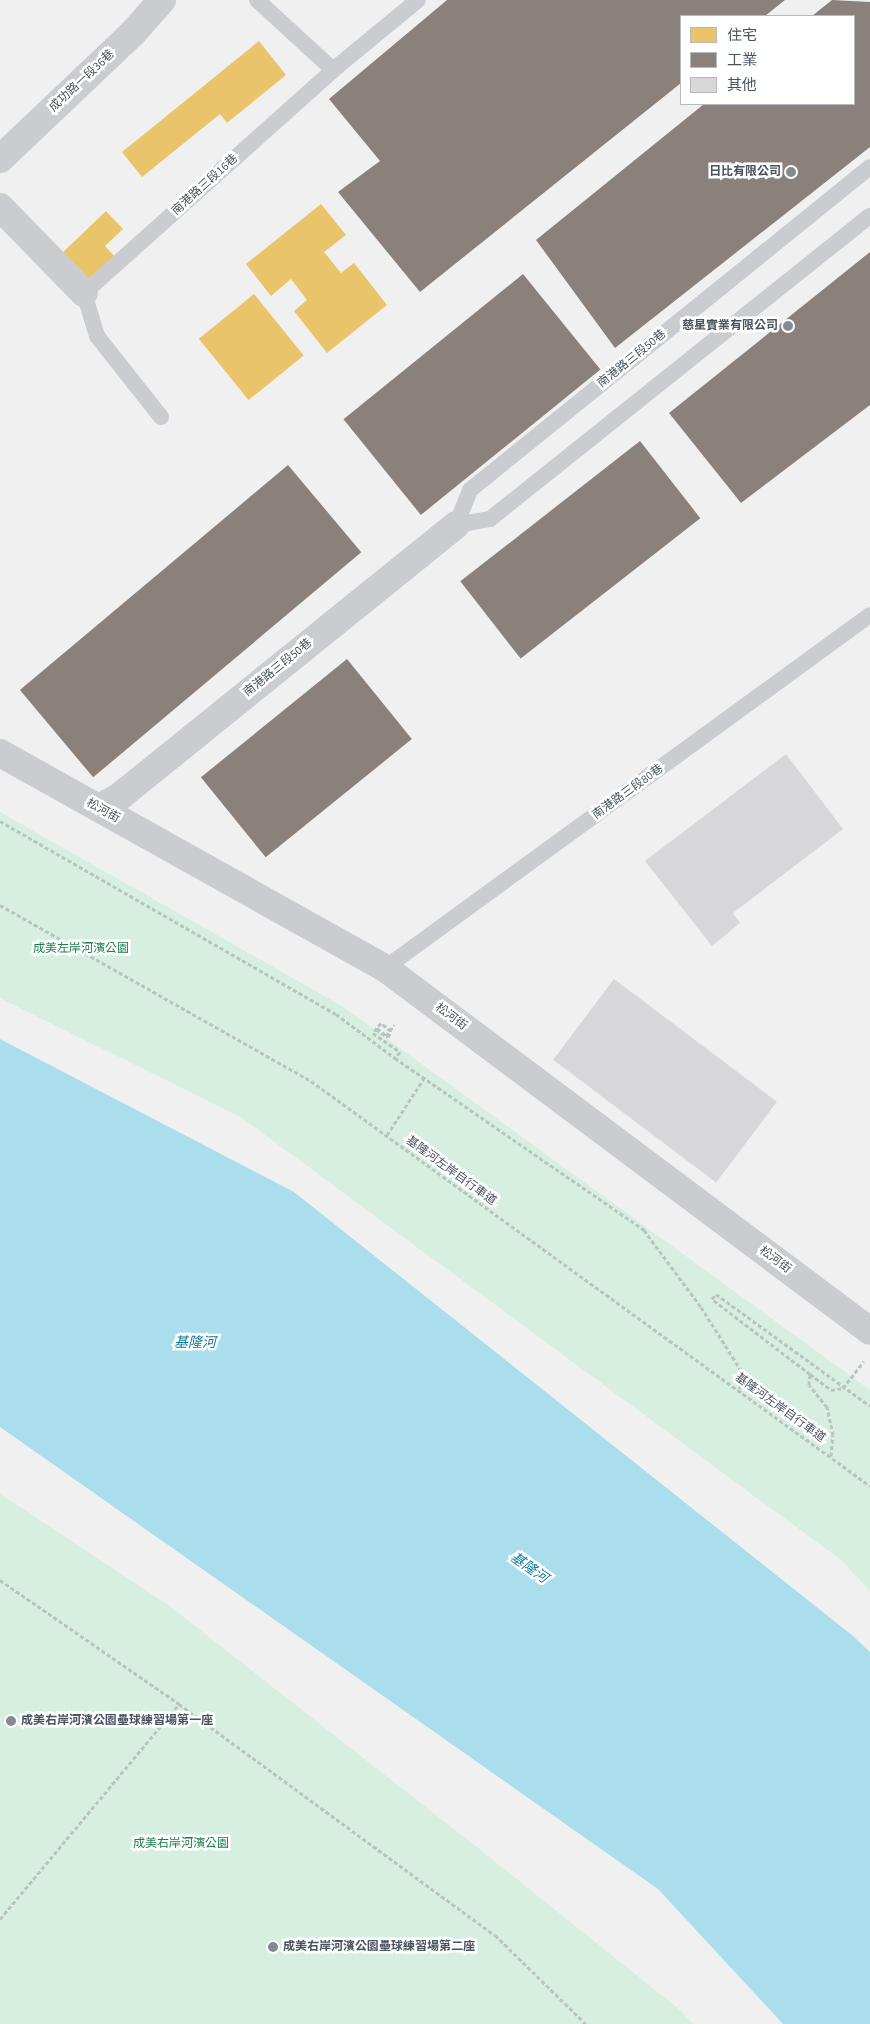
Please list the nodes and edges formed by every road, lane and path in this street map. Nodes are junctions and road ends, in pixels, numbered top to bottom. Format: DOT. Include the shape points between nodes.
graph roads {
  1 [pos="162,0"];
  2 [pos="257,0"];
  3 [pos="418,0"];
  4 [pos="333,70"];
  5 [pos="0,159"];
  6 [pos="870,167"];
  7 [pos="0,207"];
  8 [pos="870,216"];
  9 [pos="84,293"];
  10 [pos="161,417"];
  11 [pos="456,525"];
  12 [pos="870,615"];
  13 [pos="0,753"];
  14 [pos="99,808"];
  15 [pos="0,821"];
  16 [pos="0,905"];
  17 [pos="385,968"];
  18 [pos="394,1025"];
  19 [pos="395,1058"];
  20 [pos="424,1078"];
  21 [pos="387,1136"];
  22 [pos="870,1330"];
  23 [pos="865,1358"];
  24 [pos="810,1374"];
  25 [pos="843,1388"];
  26 [pos="740,1389"];
  27 [pos="870,1406"];
  28 [pos="831,1456"];
  29 [pos="870,1486"];
  30 [pos="0,1580"];
  31 [pos="179,1704"];
  32 [pos="0,1919"];
  33 [pos="586,2024"];
  1 -- 5 [label="street, 成功路一段36巷" via="133,33"];
  2 -- 4 [label="lane"];
  3 -- 4 [label="lane, 南港路三段16巷"];
  4 -- 9 [label="lane, 南港路三段16巷"];
  6 -- 11 [label="lane, 南港路三段50巷" via="470,490"];
  7 -- 9 [label="street"];
  8 -- 11 [label="lane, 南港路三段50巷" via="490,519"];
  9 -- 10 [label="lane" via="98,336"];
  11 -- 14 [label="street, 南港路三段50巷" via="119,797"];
  12 -- 17 [label="lane, 南港路三段80巷"];
  13 -- 14 [label="street, 松河街"];
  14 -- 17 [label="street, 松河街"];
  15 -- 19 [label="path" via="336,1014"];
  16 -- 21 [label="path, 基隆河左岸自行車道" via="311,1081"];
  17 -- 22 [label="street, 松河街"];
  18 -- 19 [label="path, bridge" via="390,1030 386,1036 376,1029 381,1023 391,1031 388,1036 382,1032 377,1028 373,1033 400,1052"];
  19 -- 20 [label="path"];
  20 -- 21 [label="path"];
  20 -- 26 [label="path" via="644,1230 742,1372"];
  21 -- 26 [label="path, 基隆河左岸自行車道"];
  23 -- 25 [label="path"];
  24 -- 25 [label="path" via="831,1390"];
  24 -- 25 [label="path" via="712,1299 716,1294"];
  24 -- 28 [label="path" via="809,1385 826,1407 832,1435"];
  25 -- 27 [label="path"];
  26 -- 28 [label="path, 基隆河左岸自行車道"];
  28 -- 29 [label="path, 基隆河左岸自行車道"];
  30 -- 31 [label="path"];
  31 -- 32 [label="path"];
  31 -- 33 [label="path" via="495,1935"];
}
